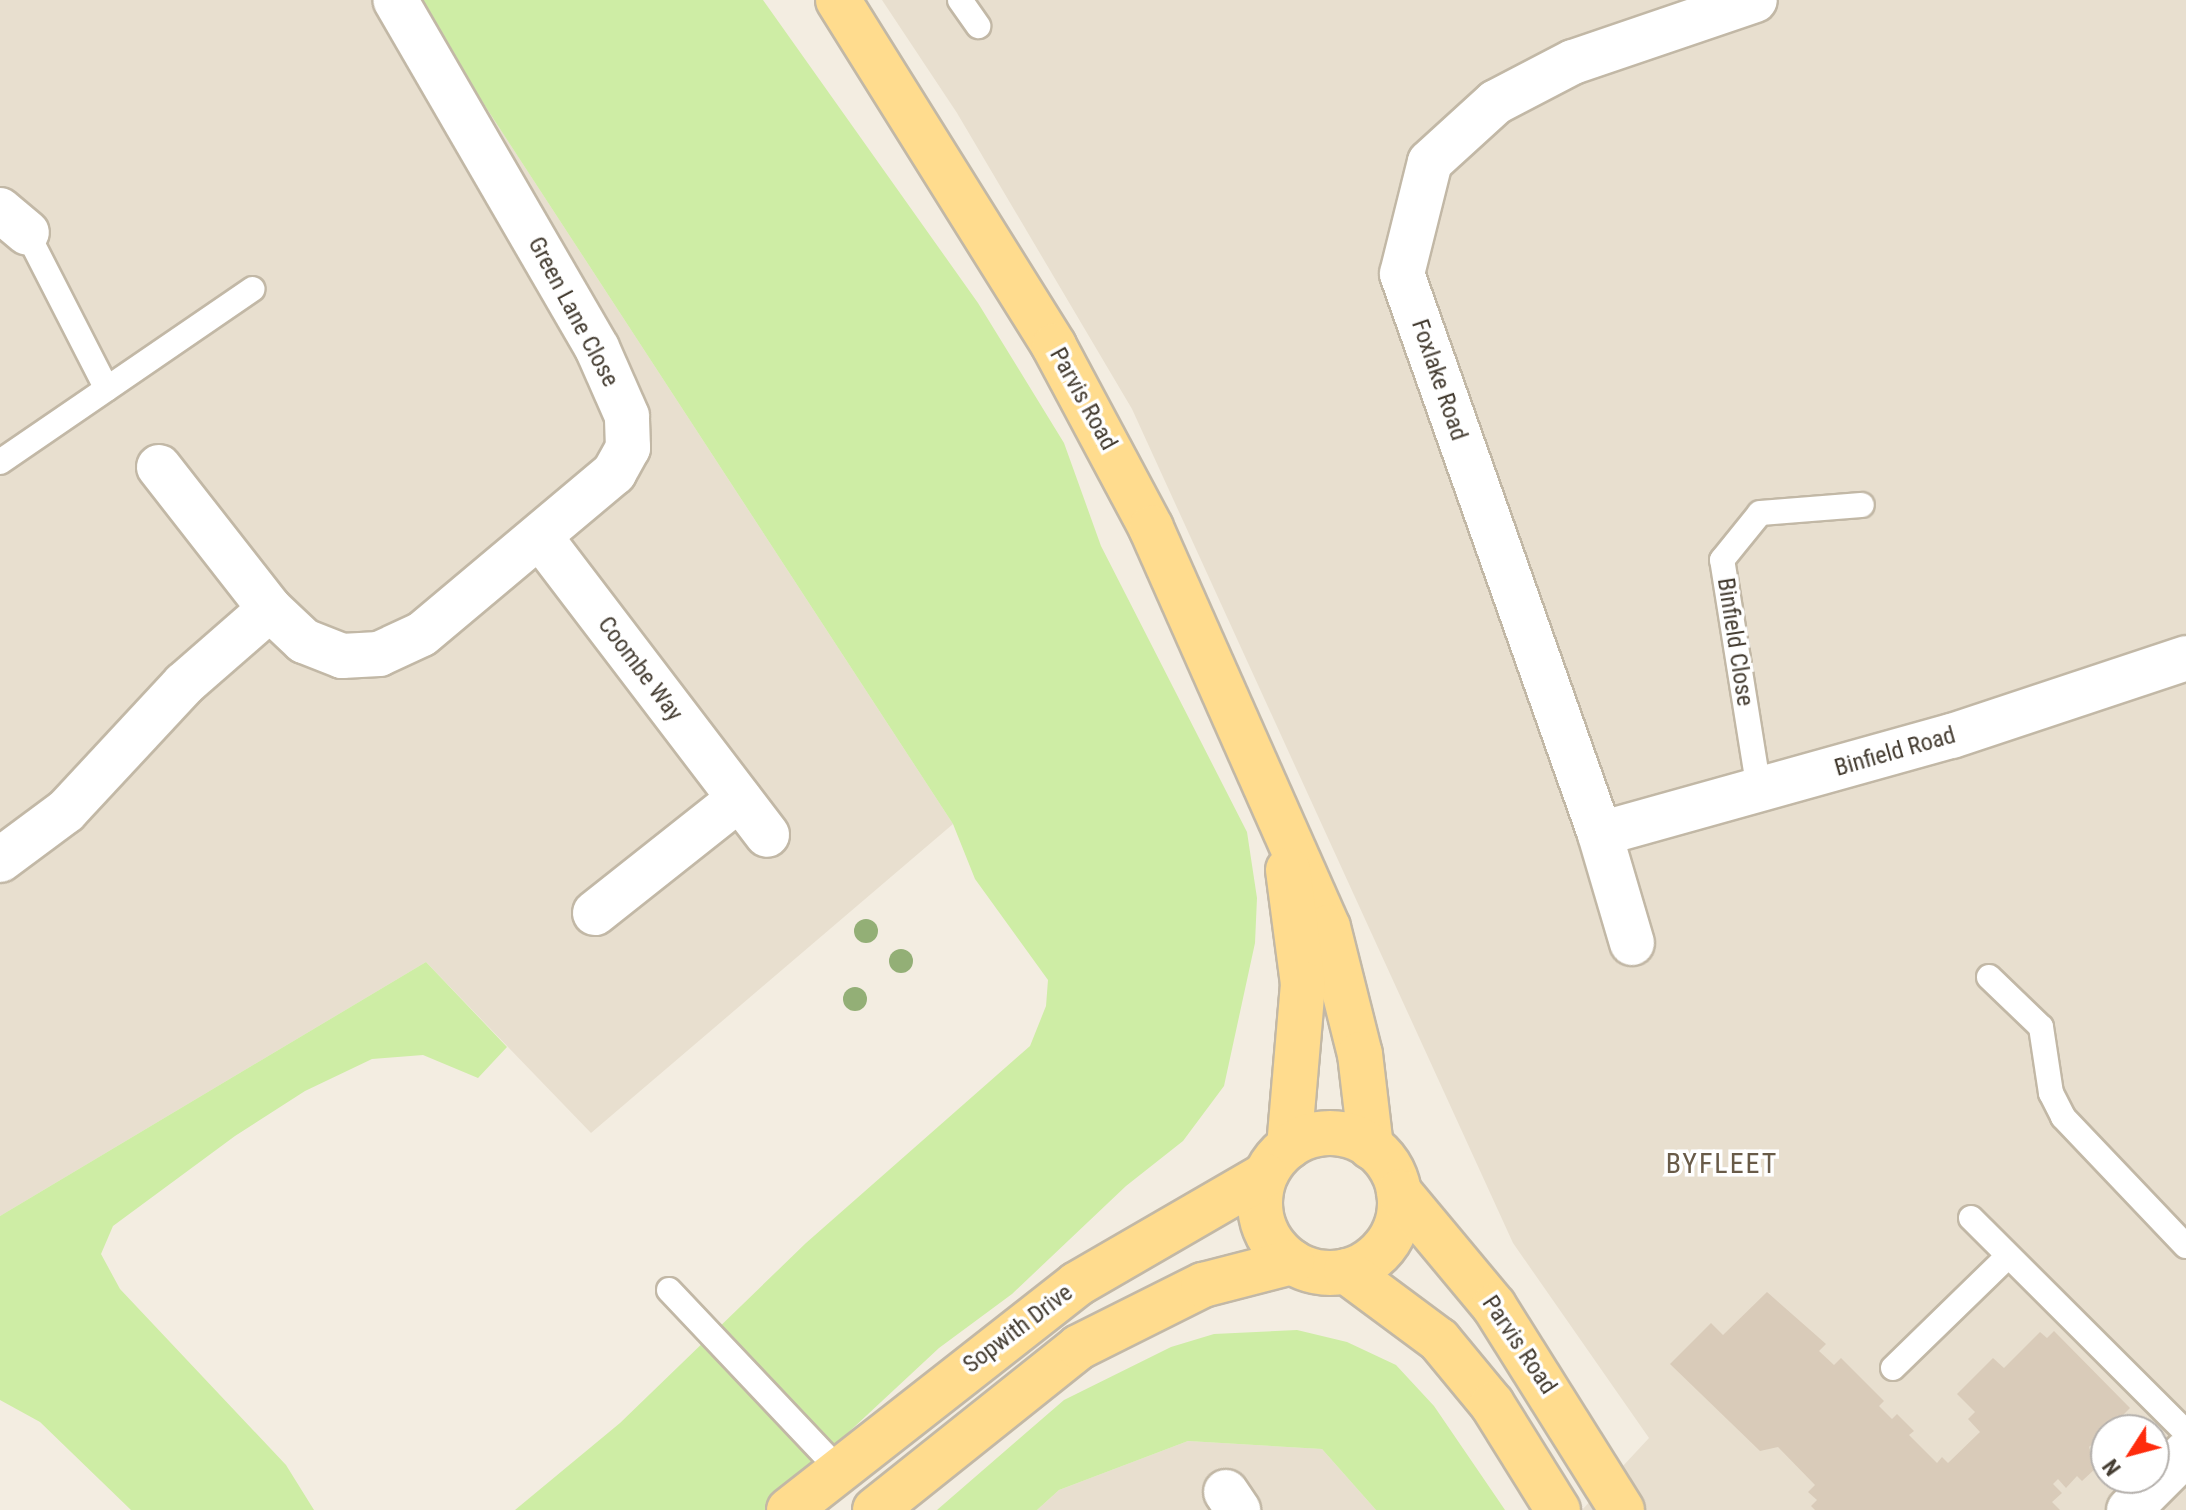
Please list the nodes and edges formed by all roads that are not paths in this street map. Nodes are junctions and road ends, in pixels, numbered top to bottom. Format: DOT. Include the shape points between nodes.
graph roads {
  1 [pos="395,0"];
  2 [pos="838,0"];
  3 [pos="960,0"];
  4 [pos="1755,0"];
  5 [pos="978,26"];
  6 [pos="14,221"];
  7 [pos="253,289"];
  8 [pos="107,389"];
  9 [pos="0,462"];
  10 [pos="159,467"];
  11 [pos="1862,505"];
  12 [pos="541,538"];
  13 [pos="270,609"];
  14 [pos="2186,658"];
  15 [pos="1759,790"];
  16 [pos="739,799"];
  17 [pos="1280,824"];
  18 [pos="1600,834"];
  19 [pos="767,835"];
  20 [pos="0,860"];
  21 [pos="595,913"];
  22 [pos="1632,943"];
  23 [pos="1989,977"];
  24 [pos="1371,1147"];
  25 [pos="1277,1161"];
  26 [pos="1399,1192"];
  27 [pos="1971,1218"];
  28 [pos="2186,1246"];
  29 [pos="2007,1257"];
  30 [pos="1292,1262"];
  31 [pos="1346,1271"];
  32 [pos="669,1290"];
  33 [pos="1893,1368"];
  34 [pos="2186,1432"];
  35 [pos="2186,1453"];
  36 [pos="838,1469"];
  37 [pos="789,1510"];
  38 [pos="875,1510"];
  39 [pos="1558,1510"];
  40 [pos="1622,1510"];
  41 [pos="2129,1510"];
  1 -- 12 [label="street, Green Lane Close" via="597,348 627,416 628,448 614,473"];
  2 -- 17 [label="main road, Parvis Road" via="1100,426 1151,528"];
  3 -- 5 [label="lane"];
  4 -- 18 [label="street, Foxlake Road" via="1573,62 1496,102 1430,162 1402,274"];
  6 -- 8 [label="lane"];
  7 -- 8 [label="lane"];
  8 -- 9 [label="lane"];
  10 -- 13 [label="street, Green Lane Close"];
  11 -- 15 [label="lane, Binfield Close" via="1760,513 1722,560"];
  12 -- 13 [label="street, Green Lane Close" via="422,634 379,654 342,656 304,641"];
  12 -- 16 [label="street, Coombe Way"];
  13 -- 20 [label="street" via="184,684 66,811"];
  14 -- 15 [label="street, Binfield Road" via="1952,736"];
  15 -- 18 [label="street, Binfield Road"];
  16 -- 19 [label="street, Coombe Way"];
  16 -- 21 [label="street"];
  17 -- 24 [label="main road, Parvis Road" via="1342,969"];
  17 -- 25 [label="main road, Parvis Road" via="1303,984"];
  18 -- 22 [label="street, Foxlake Road"];
  23 -- 28 [label="lane" via="2041,1027 2058,1110"];
  24 -- 25 [label="main road" via="1330,1133"];
  24 -- 26 [label="main road"];
  25 -- 30 [label="main road" via="1260,1194 1266,1233"];
  25 -- 36 [label="main road, Sopwith Drive" via="1077,1284"];
  26 -- 31 [label="main road" via="1393,1233 1382,1250"];
  26 -- 40 [label="main road, Parvis Road" via="1494,1306"];
  27 -- 29 [label="lane"];
  29 -- 33 [label="lane"];
  29 -- 34 [label="lane"];
  30 -- 31 [label="main road" via="1327,1273"];
  30 -- 38 [label="main road, Sopwith Drive" via="1203,1285 1079,1347"];
  31 -- 39 [label="main road" via="1439,1340 1492,1404"];
  32 -- 36 [label="lane"];
  35 -- 41 [label="street"];
  36 -- 37 [label="main road, Sopwith Drive"];
}
